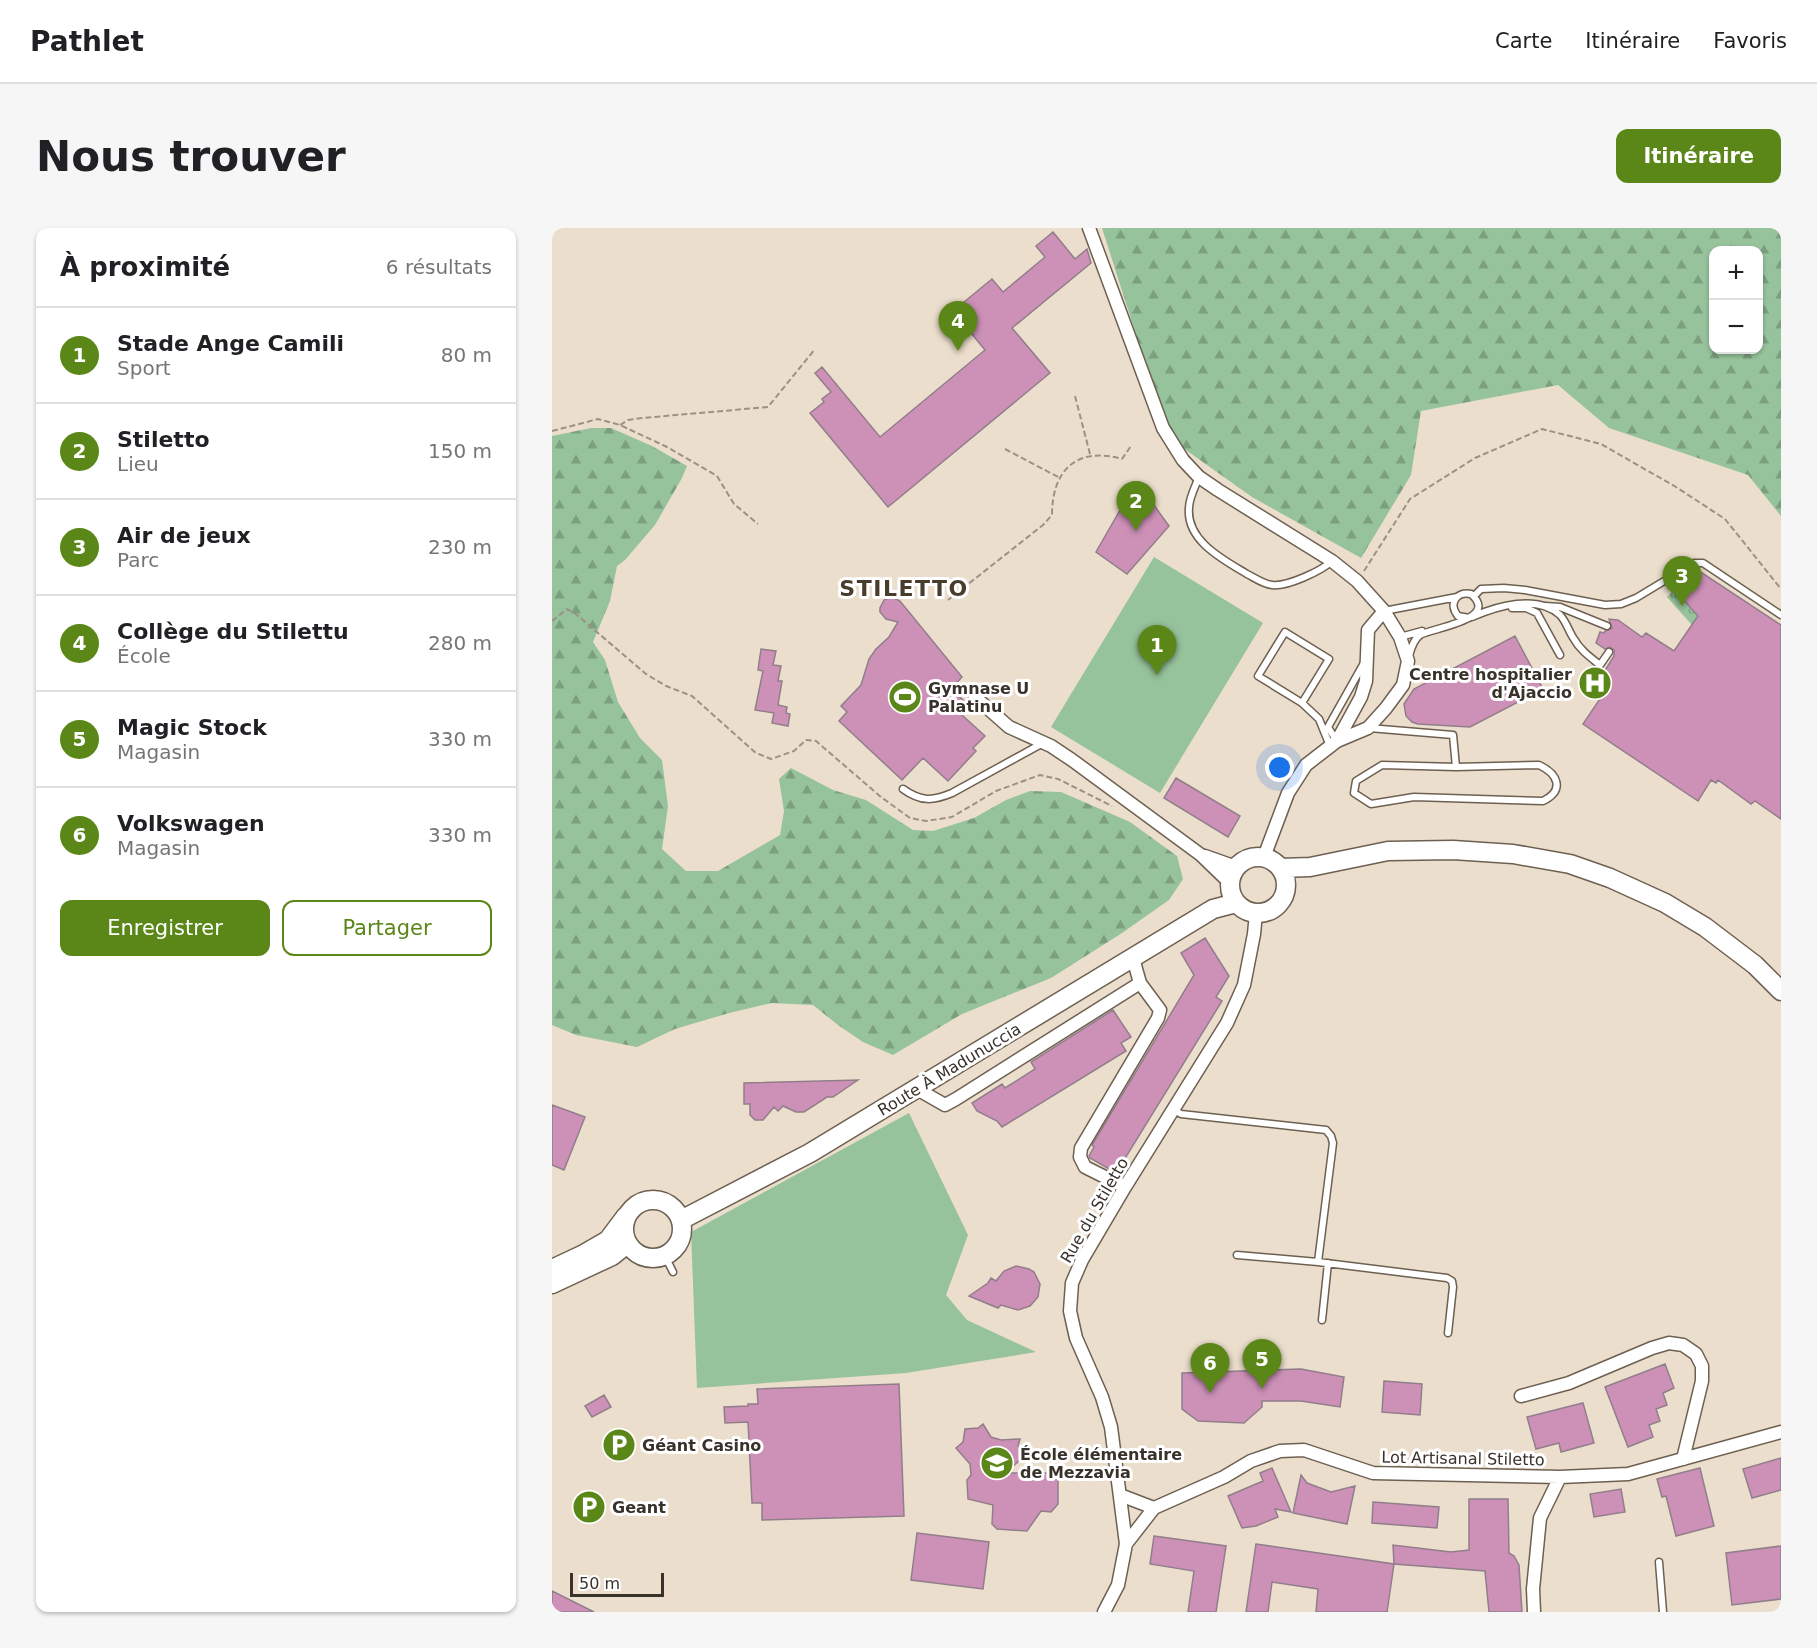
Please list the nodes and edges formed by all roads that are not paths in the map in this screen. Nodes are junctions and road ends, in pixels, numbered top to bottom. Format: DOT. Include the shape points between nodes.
graph roads {
  1 [pos="1089,228"];
  2 [pos="1199,477"];
  3 [pos="1332,561"];
  4 [pos="1474,596"];
  5 [pos="1457,597"];
  6 [pos="1542,605"];
  7 [pos="1478,608"];
  8 [pos="1495,608"];
  9 [pos="1384,611"];
  10 [pos="1781,615"];
  11 [pos="1469,618"];
  12 [pos="1607,626"];
  13 [pos="1400,637"];
  14 [pos="1609,652"];
  15 [pos="1560,654"];
  16 [pos="1406,668"];
  17 [pos="975,697"];
  18 [pos="1302,703"];
  19 [pos="1368,728"];
  20 [pos="1044,743"];
  21 [pos="1334,744"];
  22 [pos="1456,767"];
  23 [pos="903,789"];
  24 [pos="1264,857"];
  25 [pos="1284,876"];
  26 [pos="1233,885"];
  27 [pos="1256,914"];
  28 [pos="1133,958"];
  29 [pos="1140,983"];
  30 [pos="1781,991"];
  31 [pos="917,1089"];
  32 [pos="1173,1110"];
  33 [pos="1125,1187"];
  34 [pos="626,1216"];
  35 [pos="681,1221"];
  36 [pos="627,1244"];
  37 [pos="1237,1255"];
  38 [pos="1318,1262"];
  39 [pos="1328,1263"];
  40 [pos="552,1269"];
  41 [pos="552,1284"];
  42 [pos="1322,1320"];
  43 [pos="1448,1333"];
  44 [pos="1521,1396"];
  45 [pos="1781,1432"];
  46 [pos="1683,1459"];
  47 [pos="1560,1477"];
  48 [pos="1120,1495"];
  49 [pos="1154,1508"];
  50 [pos="1126,1544"];
  51 [pos="1659,1562"];
  52 [pos="1104,1612"];
  53 [pos="1534,1612"];
  54 [pos="1663,1612"];
  1 -- 2 [label="street" via="1163,428"];
  2 -- 3 [label="street"];
  2 -- 3 [label="lane" via="1188,509 1190,521 1209,550 1224,560 1270,585 1311,574"];
  3 -- 9 [label="street"];
  4 -- 5 [label="lane" via="1465,593"];
  4 -- 7 [label="lane"];
  4 -- 10 [label="lane" via="1481,589 1503,588 1621,604 1694,563 1703,563"];
  5 -- 9 [label="lane"];
  5 -- 11 [label="lane" via="1454,610 1458,616"];
  6 -- 8 [label="lane" via="1519,603"];
  6 -- 12 [label="lane" via="1560,607"];
  6 -- 14 [label="lane" via="1559,614 1580,649 1600,665"];
  7 -- 8 [label="lane"];
  7 -- 11 [label="lane"];
  8 -- 11 [label="lane"];
  8 -- 15 [label="lane" via="1526,608 1537,613"];
  9 -- 13 [label="street"];
  9 -- 21 [label="street" via="1368,630 1366,681 1361,697"];
  11 -- 13 [label="lane"];
  11 -- 16 [label="lane" via="1420,635 1414,641"];
  13 -- 16 [label="street" via="1408,661"];
  16 -- 19 [label="street" via="1403,685"];
  17 -- 20 [label="street" via="1009,727"];
  18 -- 18 [label="lane" via="1258,676 1285,632 1329,659"];
  18 -- 21 [label="lane" via="1319,719"];
  19 -- 21 [label="street"];
  19 -- 22 [label="lane" via="1453,735"];
  20 -- 23 [label="lane" via="937,799 920,799"];
  20 -- 26 [label="street" via="1201,855"];
  21 -- 24 [label="street" via="1306,765 1288,793"];
  22 -- 22 [label="lane" via="1382,765 1356,781 1354,793 1371,804 1414,797 1543,801 1556,790 1557,781 1550,770 1539,765"];
  24 -- 25 [label="main road"];
  24 -- 26 [label="main road" via="1249,858"];
  25 -- 27 [label="main road" via="1286,894 1281,902 1274,909"];
  25 -- 30 [label="main road" via="1388,851 1513,854 1570,864 1665,903 1706,927"];
  26 -- 27 [label="main road" via="1249,912"];
  26 -- 28 [label="main road, Route À Madunuccia" via="1213,909"];
  27 -- 32 [label="street, Rue du Stiletto" via="1244,985 1227,1023"];
  28 -- 29 [label="street"];
  28 -- 31 [label="main road, Route À Madunuccia"];
  29 -- 31 [label="street" via="945,1105"];
  29 -- 33 [label="street" via="1160,1010 1158,1018 1081,1148 1080,1157 1085,1167"];
  31 -- 35 [label="main road, Route À Madunuccia" via="810,1153"];
  32 -- 33 [label="street, Rue du Stiletto"];
  32 -- 38 [label="lane" via="1326,1130 1333,1143"];
  33 -- 48 [label="street, Rue du Stiletto" via="1082,1260 1072,1283 1070,1311 1076,1338 1111,1427"];
  34 -- 35 [label="main road" via="633,1207 654,1199 666,1202"];
  34 -- 36 [label="main road" via="623,1230"];
  34 -- 40 [label="main road" via="608,1240"];
  35 -- 36 [label="main road" via="682,1235 669,1264 637,1254"];
  36 -- 41 [label="main road" via="612,1256"];
  37 -- 38 [label="lane"];
  38 -- 39 [label="lane"];
  39 -- 42 [label="lane"];
  39 -- 43 [label="lane" via="1447,1278 1453,1287"];
  44 -- 46 [label="street" via="1569,1383 1652,1348 1669,1343 1683,1345 1696,1354 1702,1366 1702,1381"];
  45 -- 46 [label="street, Lot Artisanal Stiletto"];
  46 -- 47 [label="street, Lot Artisanal Stiletto" via="1628,1474"];
  47 -- 49 [label="street, Lot Artisanal Stiletto" via="1373,1473 1304,1450 1280,1451"];
  47 -- 53 [label="street" via="1540,1518"];
  48 -- 49 [label="street"];
  48 -- 50 [label="street, Rue du Stiletto"];
  49 -- 50 [label="street"];
  50 -- 52 [label="street, Rue du Stiletto" via="1118,1585"];
  51 -- 54 [label="lane"];
}
